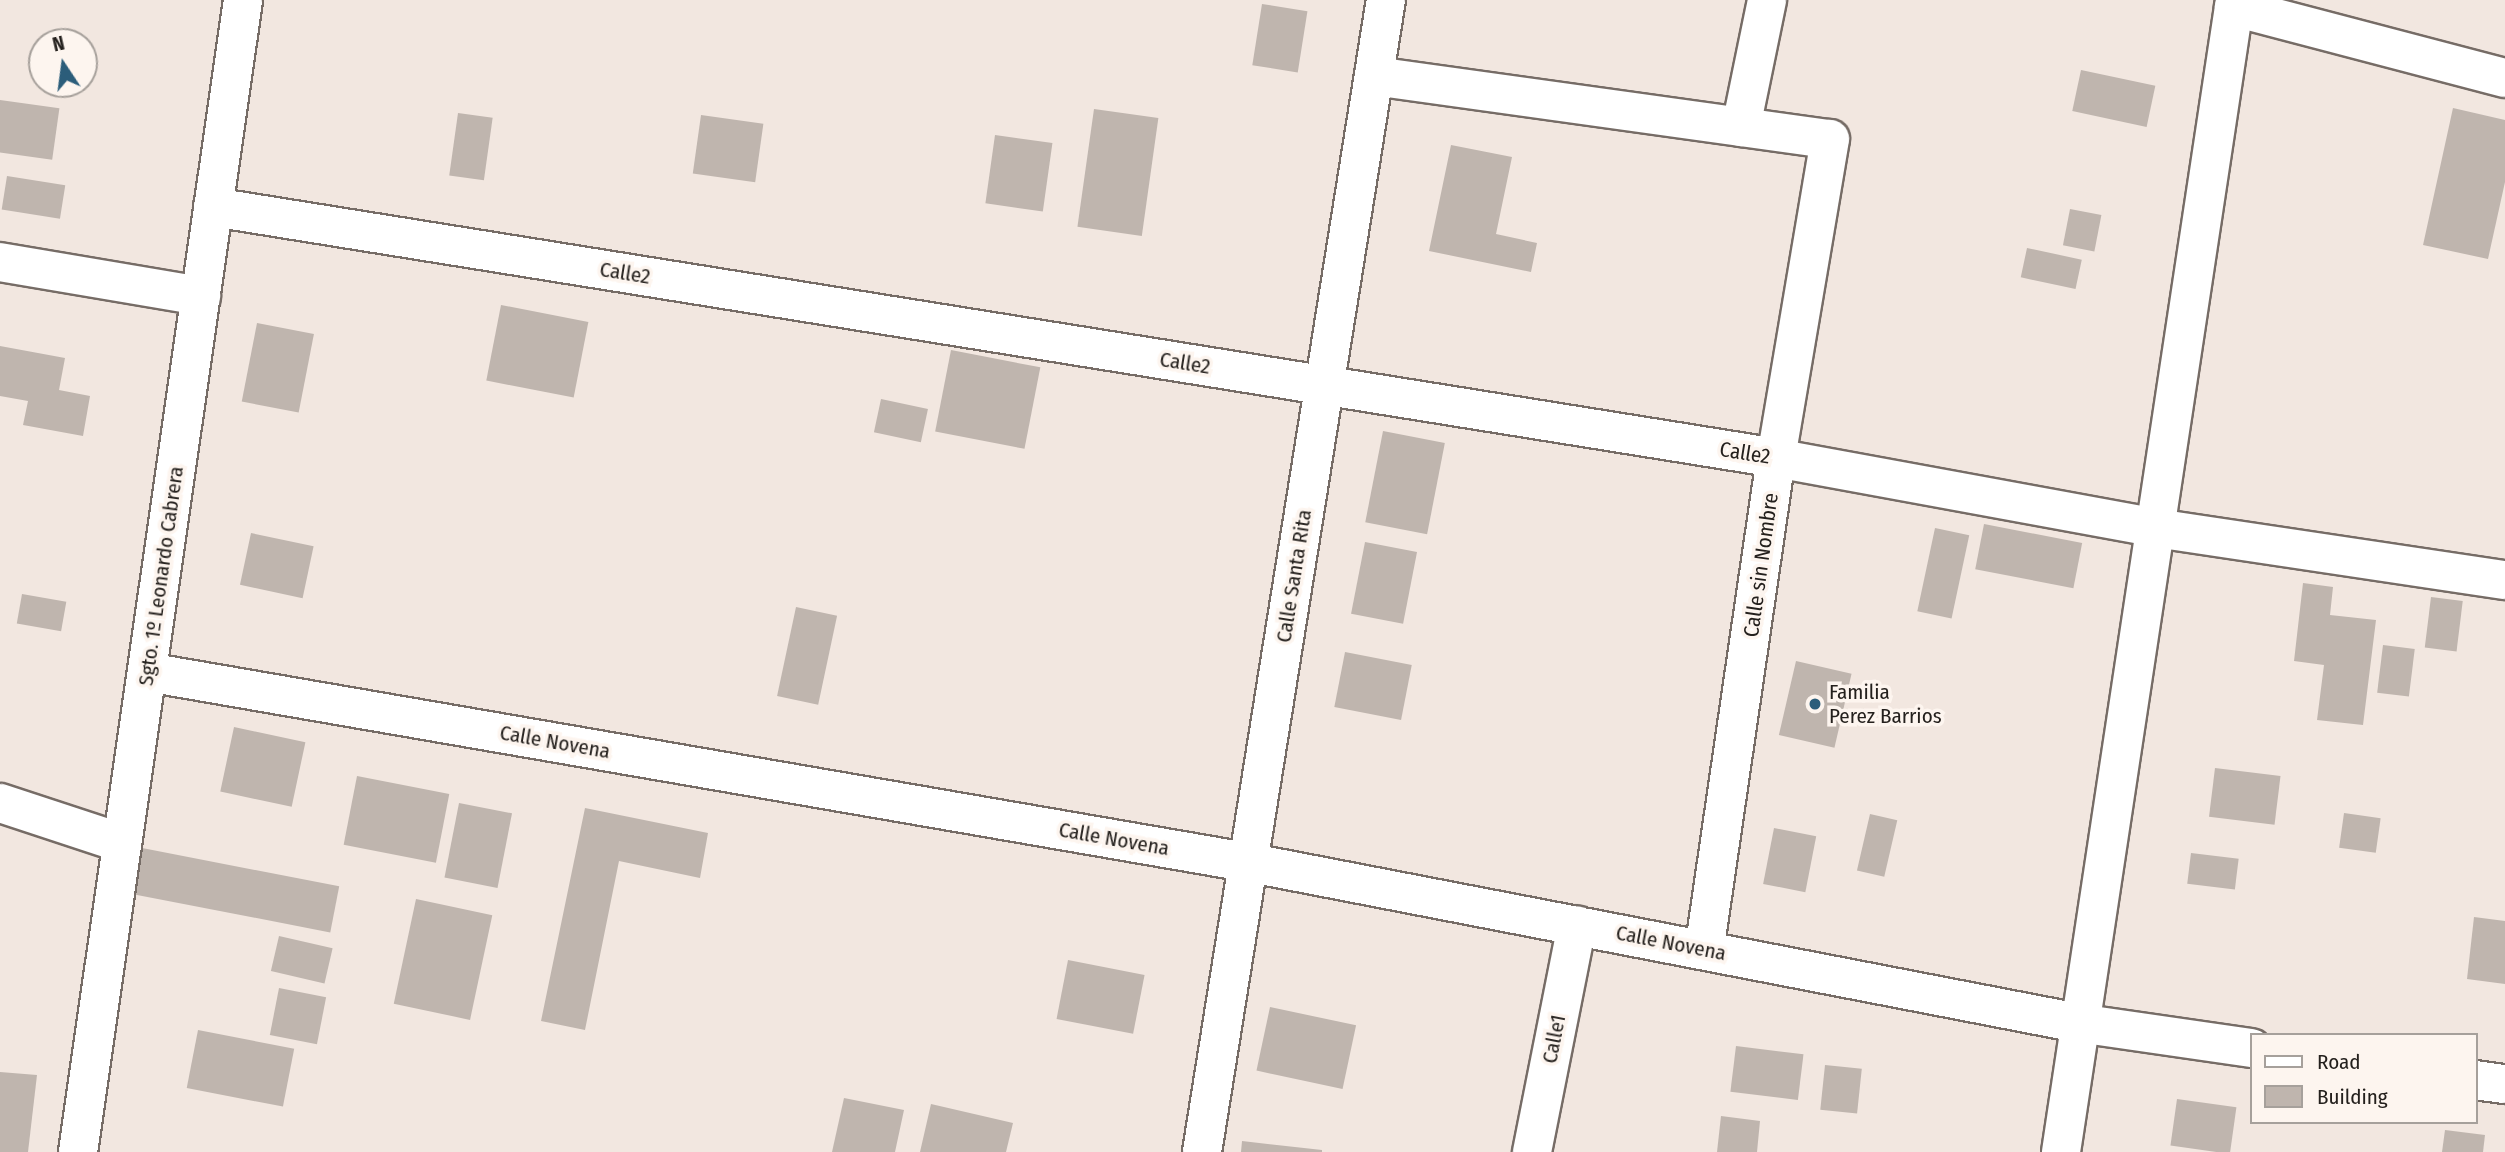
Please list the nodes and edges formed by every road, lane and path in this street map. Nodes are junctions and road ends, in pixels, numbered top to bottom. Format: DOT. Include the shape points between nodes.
graph roads {
  1 [pos="243,0"];
  2 [pos="1386,0"];
  3 [pos="1767,0"];
  4 [pos="2234,3"];
  5 [pos="1374,76"];
  6 [pos="2505,78"];
  7 [pos="1741,127"];
  8 [pos="213,207"];
  9 [pos="0,262"];
  10 [pos="201,296"];
  11 [pos="1325,385"];
  12 [pos="1776,458"];
  13 [pos="2156,528"];
  14 [pos="2505,580"];
  15 [pos="147,672"];
  16 [pos="0,803"];
  17 [pos="122,843"];
  18 [pos="1246,862"];
  19 [pos="1577,925"];
  20 [pos="1704,950"];
  21 [pos="2078,1023"];
  22 [pos="2250,1048"];
  23 [pos="2477,1080"];
  24 [pos="2505,1084"];
  25 [pos="78,1152"];
  26 [pos="1202,1152"];
  27 [pos="1532,1152"];
  28 [pos="2061,1152"];
  1 -- 8 [label="street, Sgto. 1º Leonardo Cabrera"];
  2 -- 5 [label="street, Calle Santa Rita"];
  3 -- 7 [label="street"];
  4 -- 6 [label="street"];
  4 -- 13 [label="street"];
  5 -- 7 [label="street"];
  5 -- 11 [label="street, Calle Santa Rita"];
  7 -- 12 [label="street, Calle sin Nombre" via="1830,139"];
  8 -- 10 [label="street, Sgto. 1º Leonardo Cabrera"];
  8 -- 11 [label="street, Calle2"];
  9 -- 10 [label="street"];
  10 -- 15 [label="street, Sgto. 1º Leonardo Cabrera"];
  11 -- 12 [label="street, Calle2"];
  11 -- 18 [label="street, Calle Santa Rita"];
  12 -- 13 [label="street, Calle2"];
  12 -- 20 [label="street, Calle sin Nombre"];
  13 -- 14 [label="street, Calle2"];
  13 -- 21 [label="street"];
  15 -- 17 [label="street, Sgto. 1º Leonardo Cabrera"];
  15 -- 18 [label="street, Calle Novena"];
  16 -- 17 [label="street"];
  17 -- 25 [label="street, Sgto. 1º Leonardo Cabrera"];
  18 -- 19 [label="street, Calle Novena"];
  18 -- 26 [label="street, Calle Santa Rita"];
  19 -- 20 [label="street, Calle Novena"];
  19 -- 27 [label="street, Calle1"];
  20 -- 21 [label="street, Calle Novena"];
  21 -- 22 [label="street, Calle Novena"];
  21 -- 28 [label="street"];
  23 -- 24 [label="street"];
}
